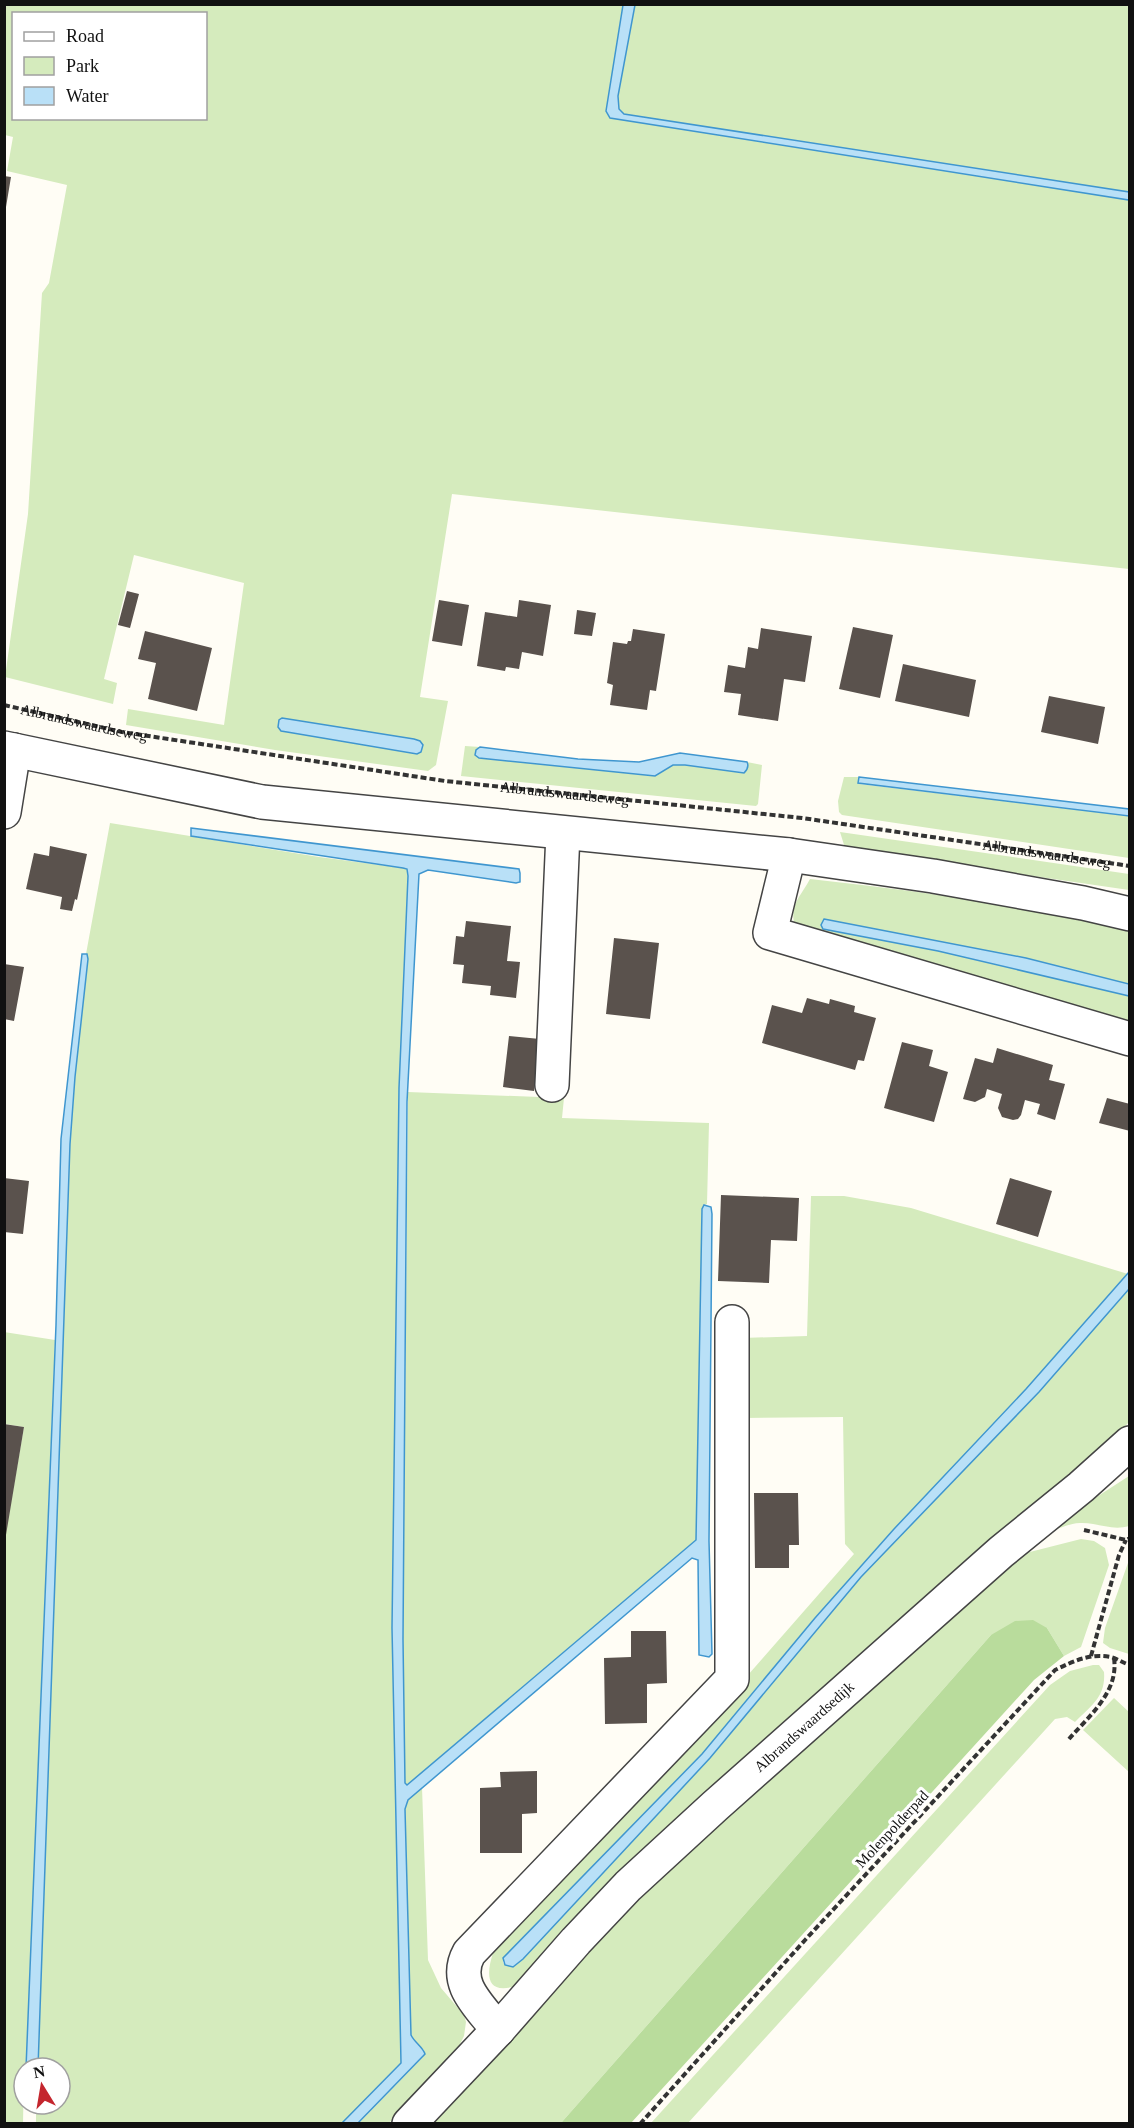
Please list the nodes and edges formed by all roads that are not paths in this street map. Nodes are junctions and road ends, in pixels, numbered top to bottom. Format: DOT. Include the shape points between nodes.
graph roads {
  1 [pos="9,749"];
  2 [pos="4,812"];
  3 [pos="563,833"];
  4 [pos="789,855"];
  5 [pos="1083,903"];
  6 [pos="1130,906"];
  7 [pos="1130,914"];
  8 [pos="1130,1039"];
  9 [pos="552,1084"];
  10 [pos="732,1322"];
  11 [pos="1130,1443"];
  12 [pos="498,2030"];
  13 [pos="410,2124"];
  1 -- 2 [label="street"];
  1 -- 3 [label="street" via="262,802"];
  3 -- 4 [label="street"];
  3 -- 9 [label="street"];
  4 -- 5 [label="street"];
  4 -- 8 [label="street" via="771,933"];
  5 -- 6 [label="street"];
  5 -- 7 [label="street"];
  10 -- 12 [label="street" via="732,1679 469,1953 463,1968 465,1985"];
  11 -- 12 [label="street, Albrandswaardsedijk" via="1001,1552 669,1847 576,1941"];
  12 -- 13 [label="street, Albrandswaardsedijk"];
}
